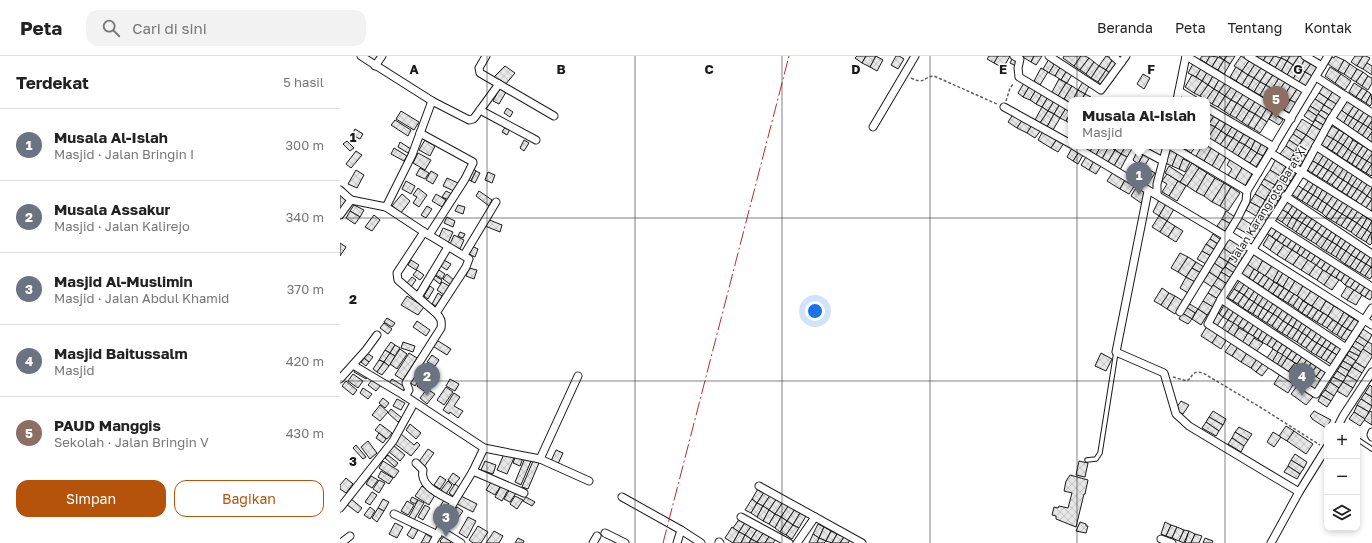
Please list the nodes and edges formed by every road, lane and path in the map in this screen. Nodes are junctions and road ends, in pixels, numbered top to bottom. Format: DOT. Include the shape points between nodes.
graph roads {
  1 [pos="361,56"];
  2 [pos="382,56"];
  3 [pos="486,56"];
  4 [pos="915,56"];
  5 [pos="1014,56"];
  6 [pos="1048,56"];
  7 [pos="1113,56"];
  8 [pos="1126,56"];
  9 [pos="1186,56"];
  10 [pos="1248,56"];
  11 [pos="1305,56"];
  12 [pos="1328,56"];
  13 [pos="1057,58"];
  14 [pos="1121,63"];
  15 [pos="375,66"];
  16 [pos="1322,66"];
  17 [pos="904,75"];
  18 [pos="1018,77"];
  19 [pos="1316,77"];
  20 [pos="499,84"];
  21 [pos="1179,91"];
  22 [pos="1307,91"];
  23 [pos="1346,96"];
  24 [pos="1178,97"];
  25 [pos="1189,97"];
  26 [pos="432,101"];
  27 [pos="1068,106"];
  28 [pos="1004,107"];
  29 [pos="480,110"];
  30 [pos="1210,110"];
  31 [pos="1372,113"];
  32 [pos="554,116"];
  33 [pos="1291,119"];
  34 [pos="1331,119"];
  35 [pos="873,127"];
  36 [pos="420,133"];
  37 [pos="536,140"];
  38 [pos="1068,142"];
  39 [pos="1210,143"];
  40 [pos="1316,146"];
  41 [pos="1372,147"];
  42 [pos="1079,149"];
  43 [pos="1140,149"];
  44 [pos="1166,149"];
  45 [pos="1176,149"];
  46 [pos="1272,150"];
  47 [pos="1160,160"];
  48 [pos="1302,172"];
  49 [pos="1258,173"];
  50 [pos="1372,183"];
  51 [pos="340,190"];
  52 [pos="1247,191"];
  53 [pos="1152,192"];
  54 [pos="1286,196"];
  55 [pos="351,200"];
  56 [pos="496,202"];
  57 [pos="386,207"];
  58 [pos="340,215"];
  59 [pos="1372,216"];
  60 [pos="1270,222"];
  61 [pos="426,233"];
  62 [pos="1228,235"];
  63 [pos="448,247"];
  64 [pos="1253,250"];
  65 [pos="1372,254"];
  66 [pos="464,255"];
  67 [pos="1237,275"];
  68 [pos="1372,287"];
  69 [pos="418,297"];
  70 [pos="1221,300"];
  71 [pos="1372,308"];
  72 [pos="1180,312"];
  73 [pos="436,313"];
  74 [pos="1364,320"];
  75 [pos="1372,325"];
  76 [pos="377,335"];
  77 [pos="1346,348"];
  78 [pos="1116,352"];
  79 [pos="353,366"];
  80 [pos="1330,372"];
  81 [pos="1372,372"];
  82 [pos="1164,374"];
  83 [pos="578,376"];
  84 [pos="340,379"];
  85 [pos="405,396"];
  86 [pos="414,403"];
  87 [pos="1340,423"];
  88 [pos="1360,441"];
  89 [pos="1324,446"];
  90 [pos="484,448"];
  91 [pos="1372,449"];
  92 [pos="1324,453"];
  93 [pos="540,459"];
  94 [pos="1087,460"];
  95 [pos="416,464"];
  96 [pos="473,471"];
  97 [pos="589,481"];
  98 [pos="759,486"];
  99 [pos="1299,492"];
  100 [pos="524,493"];
  101 [pos="622,497"];
  102 [pos="454,502"];
  103 [pos="340,508"];
  104 [pos="394,514"];
  105 [pos="741,517"];
  106 [pos="815,517"];
  107 [pos="681,530"];
  108 [pos="439,532"];
  109 [pos="605,533"];
  110 [pos="350,536"];
  111 [pos="597,536"];
  112 [pos="1161,539"];
  113 [pos="341,543"];
  114 [pos="433,543"];
  115 [pos="462,543"];
  116 [pos="593,543"];
  117 [pos="625,543"];
  118 [pos="677,543"];
  119 [pos="701,543"];
  120 [pos="789,543"];
  121 [pos="797,543"];
  122 [pos="862,543"];
  123 [pos="1172,543"];
  124 [pos="1271,543"];
  1 -- 15 [label="street"];
  2 -- 15 [label="street"];
  3 -- 20 [label="street" via="480,73"];
  4 -- 17 [label="street"];
  5 -- 18 [label="street" via="1020,59"];
  6 -- 13 [label="street"];
  7 -- 14 [label="street"];
  8 -- 14 [label="street"];
  9 -- 21 [label="street"];
  9 -- 33 [label="street"];
  10 -- 22 [label="street"];
  11 -- 16 [label="street"];
  12 -- 16 [label="street"];
  13 -- 14 [label="street" via="1101,90"];
  15 -- 26 [label="street"];
  16 -- 19 [label="street"];
  17 -- 28 [label="path" via="920,82 934,76"];
  17 -- 35 [label="street"];
  18 -- 27 [label="street"];
  18 -- 28 [label="path" via="1010,88"];
  19 -- 22 [label="street"];
  19 -- 23 [label="street"];
  20 -- 29 [label="street"];
  20 -- 32 [label="street"];
  21 -- 24 [label="street"];
  21 -- 25 [label="street"];
  22 -- 33 [label="street"];
  23 -- 31 [label="street"];
  23 -- 34 [label="street, Jalan Karangroto Barat XI"];
  26 -- 29 [label="street" via="469,120"];
  26 -- 36 [label="street"];
  28 -- 38 [label="street"];
  29 -- 37 [label="street"];
  30 -- 46 [label="street"];
  33 -- 46 [label="street"];
  34 -- 40 [label="street, Jalan Karangroto Barat XI"];
  34 -- 41 [label="street"];
  36 -- 57 [label="street"];
  36 -- 61 [label="street" via="473,162 466,179"];
  39 -- 49 [label="street"];
  40 -- 48 [label="street, Jalan Karangroto Barat XI"];
  40 -- 50 [label="street"];
  42 -- 53 [label="street"];
  43 -- 47 [label="street"];
  44 -- 47 [label="street"];
  45 -- 52 [label="street"];
  46 -- 48 [label="street"];
  46 -- 49 [label="street"];
  47 -- 53 [label="street" via="1157,184"];
  48 -- 54 [label="street, Jalan Karangroto Barat XI"];
  48 -- 59 [label="street"];
  49 -- 52 [label="street"];
  51 -- 55 [label="street"];
  52 -- 62 [label="street" via="1246,201"];
  53 -- 62 [label="street"];
  53 -- 78 [label="street"];
  54 -- 60 [label="street, Jalan Karangroto Barat XI"];
  54 -- 65 [label="street"];
  55 -- 57 [label="street"];
  55 -- 58 [label="street"];
  56 -- 66 [label="street"];
  57 -- 61 [label="street"];
  60 -- 64 [label="street, Jalan Karangroto Barat XI"];
  60 -- 68 [label="street"];
  61 -- 63 [label="street"];
  61 -- 69 [label="street" via="397,273 398,280"];
  62 -- 64 [label="street"];
  62 -- 72 [label="street"];
  63 -- 66 [label="street"];
  63 -- 69 [label="street"];
  64 -- 67 [label="street, Jalan Karangroto Barat XI"];
  64 -- 74 [label="street"];
  66 -- 73 [label="street" via="469,262"];
  67 -- 70 [label="street, Jalan Karangroto Barat XI"];
  67 -- 77 [label="street"];
  69 -- 73 [label="street"];
  70 -- 80 [label="street"];
  70 -- 80 [label="street, Jalan Karangroto Barat XI" via="1208,324 1316,394"];
  71 -- 74 [label="street"];
  73 -- 85 [label="street" via="442,321 441,328 406,383 409,390"];
  74 -- 75 [label="street"];
  74 -- 77 [label="street"];
  76 -- 79 [label="street"];
  77 -- 80 [label="street"];
  78 -- 82 [label="street"];
  78 -- 94 [label="lane" via="1100,454 1096,459"];
  79 -- 84 [label="street"];
  79 -- 85 [label="street"];
  81 -- 87 [label="street"];
  82 -- 89 [label="path" via="1187,381 1193,373 1202,374"];
  82 -- 99 [label="street" via="1176,414 1189,426"];
  83 -- 93 [label="street"];
  85 -- 86 [label="street"];
  86 -- 90 [label="street"];
  86 -- 103 [label="street" via="393,441"];
  88 -- 91 [label="lane"];
  90 -- 93 [label="street"];
  90 -- 96 [label="street"];
  92 -- 99 [label="street"];
  93 -- 97 [label="street"];
  95 -- 102 [label="street" via="423,470 428,487"];
  96 -- 100 [label="street"];
  96 -- 102 [label="street"];
  98 -- 106 [label="street"];
  99 -- 124 [label="street"];
  101 -- 107 [label="street"];
  102 -- 108 [label="street"];
  104 -- 108 [label="street"];
  105 -- 120 [label="street"];
  106 -- 121 [label="street"];
  106 -- 122 [label="street"];
  107 -- 118 [label="street"];
  107 -- 119 [label="street"];
  108 -- 114 [label="street"];
  108 -- 115 [label="street"];
  109 -- 117 [label="street"];
  110 -- 113 [label="street"];
  111 -- 116 [label="street"];
  112 -- 123 [label="street"];
}
